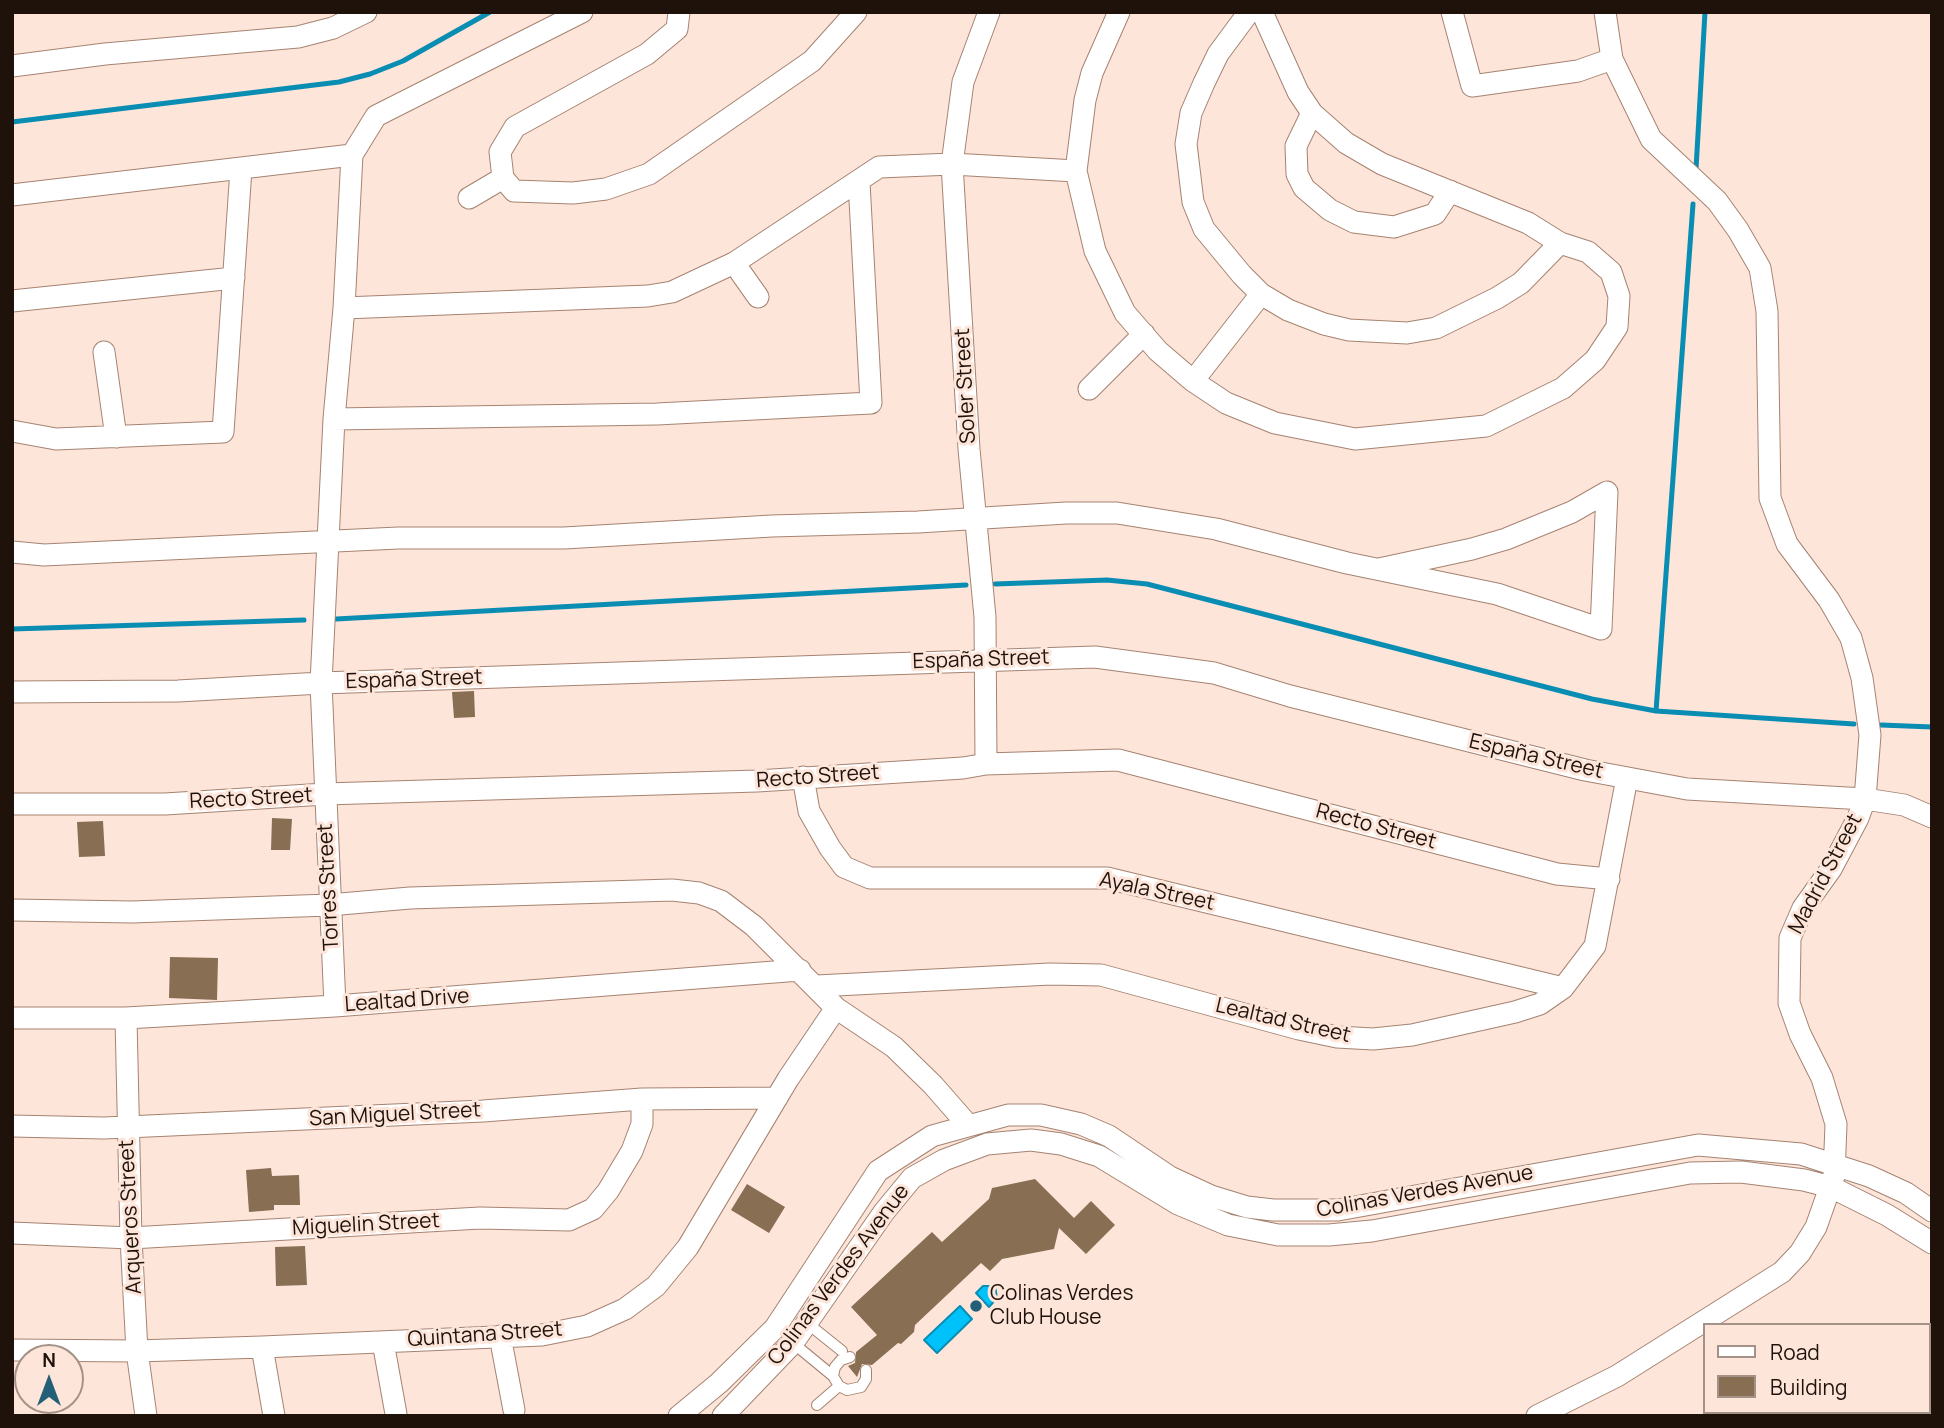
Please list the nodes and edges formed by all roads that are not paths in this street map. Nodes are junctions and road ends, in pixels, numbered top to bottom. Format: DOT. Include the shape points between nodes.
graph roads {
  1 [pos="582,12"];
  2 [pos="679,12"];
  3 [pos="856,12"];
  4 [pos="989,12"];
  5 [pos="1119,12"];
  6 [pos="1249,12"];
  7 [pos="1262,12"];
  8 [pos="1452,12"];
  9 [pos="1605,12"];
  10 [pos="358,14"];
  11 [pos="1612,59"];
  12 [pos="12,66"];
  13 [pos="1312,113"];
  14 [pos="352,155"];
  15 [pos="952,164"];
  16 [pos="241,169"];
  17 [pos="1076,171"];
  18 [pos="503,178"];
  19 [pos="859,182"];
  20 [pos="1450,191"];
  21 [pos="12,195"];
  22 [pos="469,198"];
  23 [pos="1559,243"];
  24 [pos="734,263"];
  25 [pos="234,278"];
  26 [pos="1261,294"];
  27 [pos="758,297"];
  28 [pos="12,301"];
  29 [pos="345,308"];
  30 [pos="1144,334"];
  31 [pos="104,352"];
  32 [pos="1193,381"];
  33 [pos="1089,389"];
  34 [pos="334,419"];
  35 [pos="12,431"];
  36 [pos="116,437"];
  37 [pos="977,518"];
  38 [pos="327,540"];
  39 [pos="12,552"];
  40 [pos="1379,569"];
  41 [pos="984,660"];
  42 [pos="321,683"];
  43 [pos="12,692"];
  44 [pos="986,764"];
  45 [pos="803,777"];
  46 [pos="1627,778"];
  47 [pos="325,794"];
  48 [pos="1865,799"];
  49 [pos="12,804"];
  50 [pos="1932,817"];
  51 [pos="1609,879"];
  52 [pos="329,905"];
  53 [pos="12,910"];
  54 [pos="800,970"];
  55 [pos="817,986"];
  56 [pos="1563,988"];
  57 [pos="335,1006"];
  58 [pos="836,1008"];
  59 [pos="12,1018"];
  60 [pos="126,1018"];
  61 [pos="777,1098"];
  62 [pos="642,1099"];
  63 [pos="968,1125"];
  64 [pos="12,1126"];
  65 [pos="127,1126"];
  66 [pos="1834,1164"];
  67 [pos="1830,1187"];
  68 [pos="1932,1210"];
  69 [pos="12,1233"];
  70 [pos="131,1238"];
  71 [pos="1932,1243"];
  72 [pos="807,1323"];
  73 [pos="500,1336"];
  74 [pos="383,1342"];
  75 [pos="793,1343"];
  76 [pos="262,1347"];
  77 [pos="12,1350"];
  78 [pos="137,1351"];
  79 [pos="866,1370"];
  80 [pos="836,1381"];
  81 [pos="817,1405"];
  82 [pos="514,1410"];
  83 [pos="396,1413"];
  84 [pos="146,1416"];
  85 [pos="274,1416"];
  86 [pos="679,1416"];
  87 [pos="723,1416"];
  88 [pos="1537,1416"];
  1 -- 14 [label="street" via="376,116"];
  2 -- 18 [label="street" via="677,29 647,54 515,127 500,152"];
  3 -- 18 [label="street" via="812,61 649,174 606,189 537,194 514,191"];
  4 -- 15 [label="street, Soler Street" via="963,82"];
  5 -- 17 [label="street" via="1092,73"];
  6 -- 26 [label="street" via="1218,54 1204,83 1191,113 1186,144 1193,202 1204,229"];
  7 -- 13 [label="street"];
  8 -- 11 [label="street" via="1472,86 1578,71"];
  9 -- 11 [label="street"];
  10 -- 12 [label="street" via="333,28 298,37"];
  11 -- 48 [label="street" via="1651,139 1717,201 1759,268 1767,312 1770,498 1787,544 1851,638 1869,726"];
  13 -- 20 [label="street" via="1346,143 1382,164"];
  13 -- 20 [label="street" via="1296,146 1297,174 1304,188 1330,210 1354,222 1394,227 1435,214"];
  14 -- 16 [label="street"];
  14 -- 29 [label="street, Torres Street"];
  15 -- 17 [label="street"];
  15 -- 19 [label="street" via="879,167"];
  15 -- 37 [label="street, Soler Street"];
  16 -- 21 [label="street"];
  16 -- 25 [label="street"];
  17 -- 30 [label="street" via="1096,251 1125,313"];
  18 -- 22 [label="street"];
  19 -- 24 [label="street"];
  19 -- 34 [label="street" via="871,403 657,414"];
  20 -- 23 [label="street" via="1528,223"];
  23 -- 26 [label="street" via="1521,283 1497,298 1436,328 1407,333 1324,324"];
  23 -- 32 [label="street" via="1588,252 1611,272 1619,296 1617,327 1595,360 1563,388 1486,426 1355,439 1275,423 1226,403"];
  24 -- 27 [label="street"];
  24 -- 29 [label="street" via="672,292 648,296"];
  25 -- 28 [label="street"];
  25 -- 36 [label="street" via="223,432"];
  26 -- 32 [label="street"];
  29 -- 34 [label="street, Torres Street"];
  30 -- 32 [label="street"];
  30 -- 33 [label="street"];
  31 -- 36 [label="street"];
  34 -- 38 [label="street, Torres Street"];
  35 -- 36 [label="street" via="56,439"];
  37 -- 38 [label="street" via="564,538"];
  37 -- 40 [label="street" via="1117,513 1216,529"];
  37 -- 41 [label="street, Soler Street"];
  38 -- 39 [label="street" via="44,555"];
  38 -- 42 [label="street, Torres Street"];
  40 -- 40 [label="street" via="1506,539 1572,512 1606,492 1601,629 1497,594"];
  41 -- 42 [label="street, España Street"];
  41 -- 44 [label="street, Soler Street"];
  41 -- 46 [label="street, España Street" via="1095,657 1214,673 1528,758"];
  42 -- 43 [label="street, España Street" via="178,691"];
  42 -- 47 [label="street, Torres Street"];
  44 -- 45 [label="street, Recto Street"];
  44 -- 51 [label="street, Recto Street" via="1118,760 1557,874"];
  45 -- 47 [label="street, Recto Street"];
  45 -- 56 [label="street, Ayala Street" via="809,811 830,848 844,867 870,878 1107,878"];
  46 -- 48 [label="street, España Street" via="1687,789"];
  46 -- 51 [label="street, Lealtad Street"];
  47 -- 49 [label="street, Recto Street" via="165,804"];
  47 -- 52 [label="street, Torres Street"];
  48 -- 50 [label="street, España Street" via="1904,805"];
  48 -- 66 [label="street, Madrid Street" via="1790,938 1789,1003 1830,1099 1836,1124"];
  51 -- 56 [label="street, Lealtad Street" via="1595,946"];
  52 -- 53 [label="street" via="132,912"];
  52 -- 54 [label="street" via="424,898 699,893 721,901"];
  52 -- 57 [label="street, Torres Street"];
  54 -- 55 [label="street"];
  54 -- 57 [label="street, Lealtad Drive"];
  55 -- 56 [label="street, Lealtad Street" via="1101,975 1324,1034 1373,1039 1515,1012 1540,1004"];
  55 -- 58 [label="street"];
  57 -- 60 [label="street, Lealtad Drive"];
  58 -- 61 [label="street, Quintana Street"];
  58 -- 63 [label="street" via="894,1047"];
  59 -- 60 [label="street, Lealtad Drive"];
  60 -- 65 [label="street, Arqueros Street"];
  61 -- 62 [label="street, San Miguel Street"];
  61 -- 73 [label="street, Quintana Street" via="688,1247 656,1286 625,1309 587,1326 542,1335"];
  62 -- 65 [label="street, San Miguel Street" via="483,1111"];
  62 -- 70 [label="street, Miguelin Street" via="642,1124 632,1152 593,1209 569,1220 480,1218"];
  63 -- 66 [label="street, Colinas Verdes Avenue" via="1008,1115 1041,1115 1081,1124 1110,1136 1170,1177 1211,1196 1248,1207 1303,1212 1338,1210 1698,1144 1801,1154"];
  63 -- 86 [label="street, Colinas Verdes Avenue" via="932,1136 878,1171 775,1328"];
  64 -- 65 [label="street, San Miguel Street"];
  65 -- 70 [label="street, Arqueros Street"];
  66 -- 67 [label="street, Madrid Street"];
  66 -- 68 [label="street, Colinas Verdes Avenue" via="1906,1193"];
  67 -- 71 [label="street, Colinas Verdes Avenue"];
  67 -- 72 [label="street, Colinas Verdes Avenue" via="1741,1172 1690,1173 1372,1230 1278,1235 1228,1225 1178,1204 1099,1156 1061,1144 1031,1140 987,1144 912,1178"];
  67 -- 88 [label="street, Madrid Street" via="1816,1227 1782,1272 1617,1376"];
  69 -- 70 [label="street, Miguelin Street"];
  70 -- 78 [label="street, Arqueros Street"];
  72 -- 75 [label="street, Colinas Verdes Avenue"];
  72 -- 80 [label="lane" via="846,1354 838,1363"];
  73 -- 74 [label="street, Quintana Street"];
  73 -- 82 [label="street"];
  74 -- 76 [label="street, Quintana Street"];
  74 -- 83 [label="street"];
  75 -- 80 [label="lane"];
  75 -- 87 [label="street, Colinas Verdes Avenue"];
  76 -- 78 [label="street, Quintana Street"];
  76 -- 85 [label="street"];
  77 -- 78 [label="street, Quintana Street"];
  78 -- 84 [label="street, Arqueros Street"];
  79 -- 80 [label="lane" via="861,1387 847,1390"];
  80 -- 81 [label="lane"];
}
